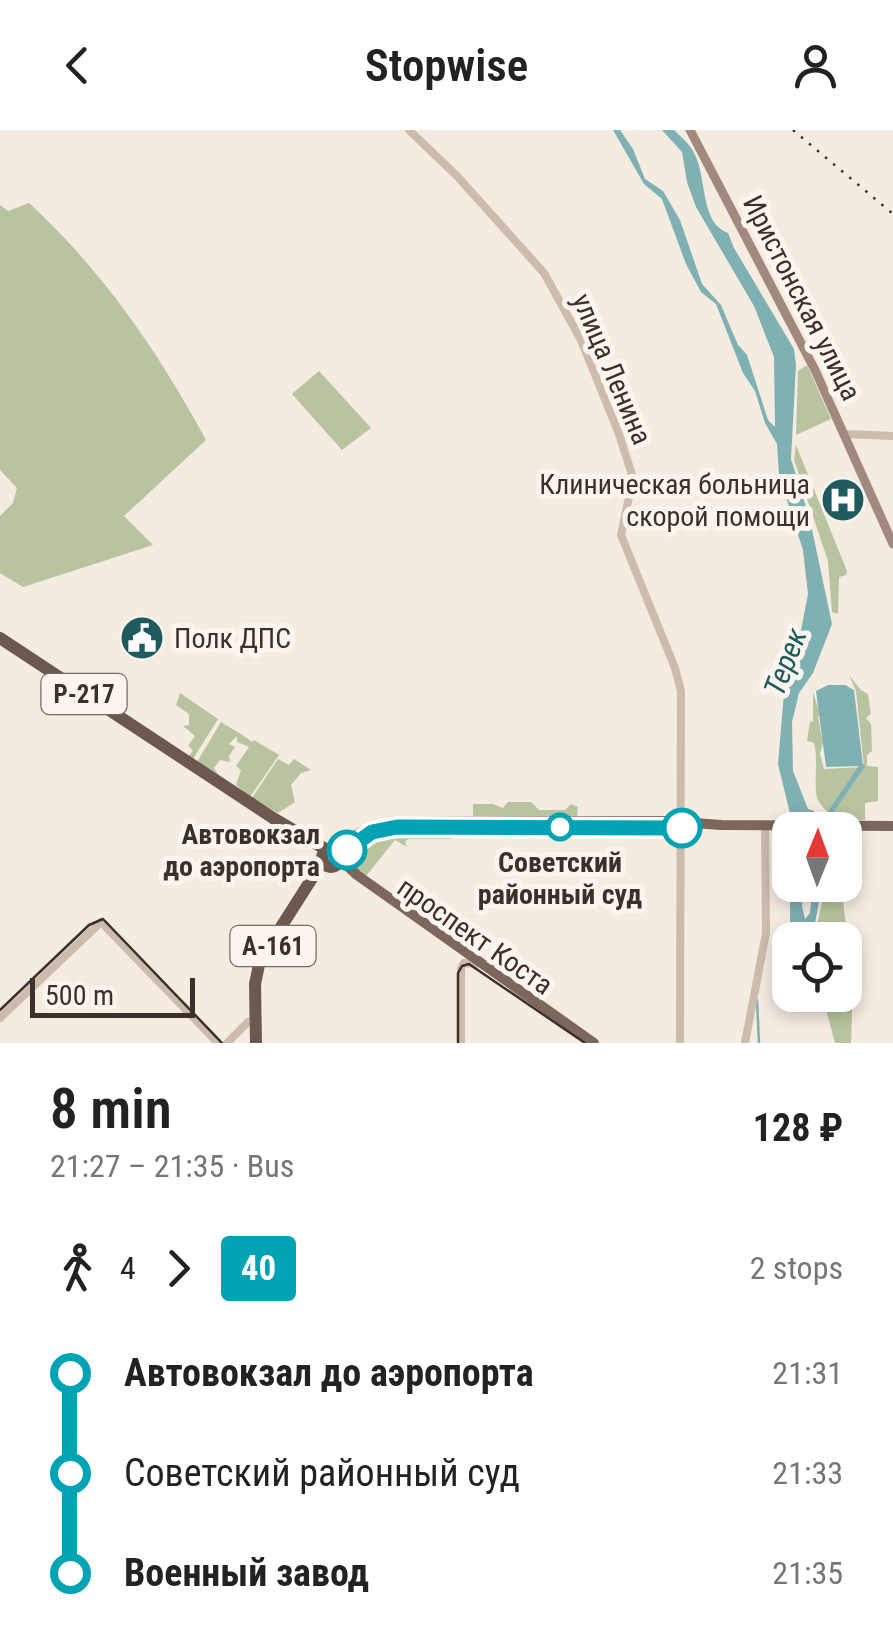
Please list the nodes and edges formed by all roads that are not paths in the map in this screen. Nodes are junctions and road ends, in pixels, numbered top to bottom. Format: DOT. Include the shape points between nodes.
graph roads {
  1 [pos="410,130"];
  2 [pos="690,130"];
  3 [pos="845,434"];
  4 [pos="893,436"];
  5 [pos="893,544"];
  6 [pos="0,640"];
  7 [pos="682,825"];
  8 [pos="772,827"];
  9 [pos="862,827"];
  10 [pos="893,827"];
  11 [pos="765,828"];
  12 [pos="772,828"];
  13 [pos="331,859"];
  14 [pos="457,952"];
  15 [pos="476,964"];
  16 [pos="0,1018"];
  17 [pos="258,1020"];
  18 [pos="218,1043"];
  19 [pos="227,1043"];
  20 [pos="258,1043"];
  21 [pos="460,1043"];
  22 [pos="591,1043"];
  23 [pos="680,1043"];
  24 [pos="746,1043"];
  1 -- 7 [label="street, улица Ленина" via="544,273 619,434 632,478 621,535 681,691"];
  2 -- 3 [label="main road, Иристонская улица"];
  3 -- 4 [label="street"];
  3 -- 5 [label="main road, Иристонская улица"];
  6 -- 13 [label="highway, Р-217"];
  7 -- 8 [label="main road"];
  7 -- 11 [label="main road"];
  7 -- 13 [label="main road" via="397,827 366,835"];
  7 -- 23 [label="street, улица Ленина"];
  9 -- 10 [label="main road"];
  11 -- 12 [label="main road"];
  11 -- 24 [label="street" via="766,934"];
  13 -- 14 [label="main road, проспект Коста"];
  13 -- 17 [label="highway, А-161" via="260,960"];
  13 -- 22 [label="main road, проспект Коста"];
  14 -- 15 [label="main road, проспект Коста"];
  14 -- 21 [label="street"];
  15 -- 21 [label="street" via="460,968"];
  15 -- 22 [label="main road, проспект Коста"];
  16 -- 18 [label="street" via="99,922"];
  17 -- 19 [label="street"];
  17 -- 20 [label="highway, А-161"];
}
